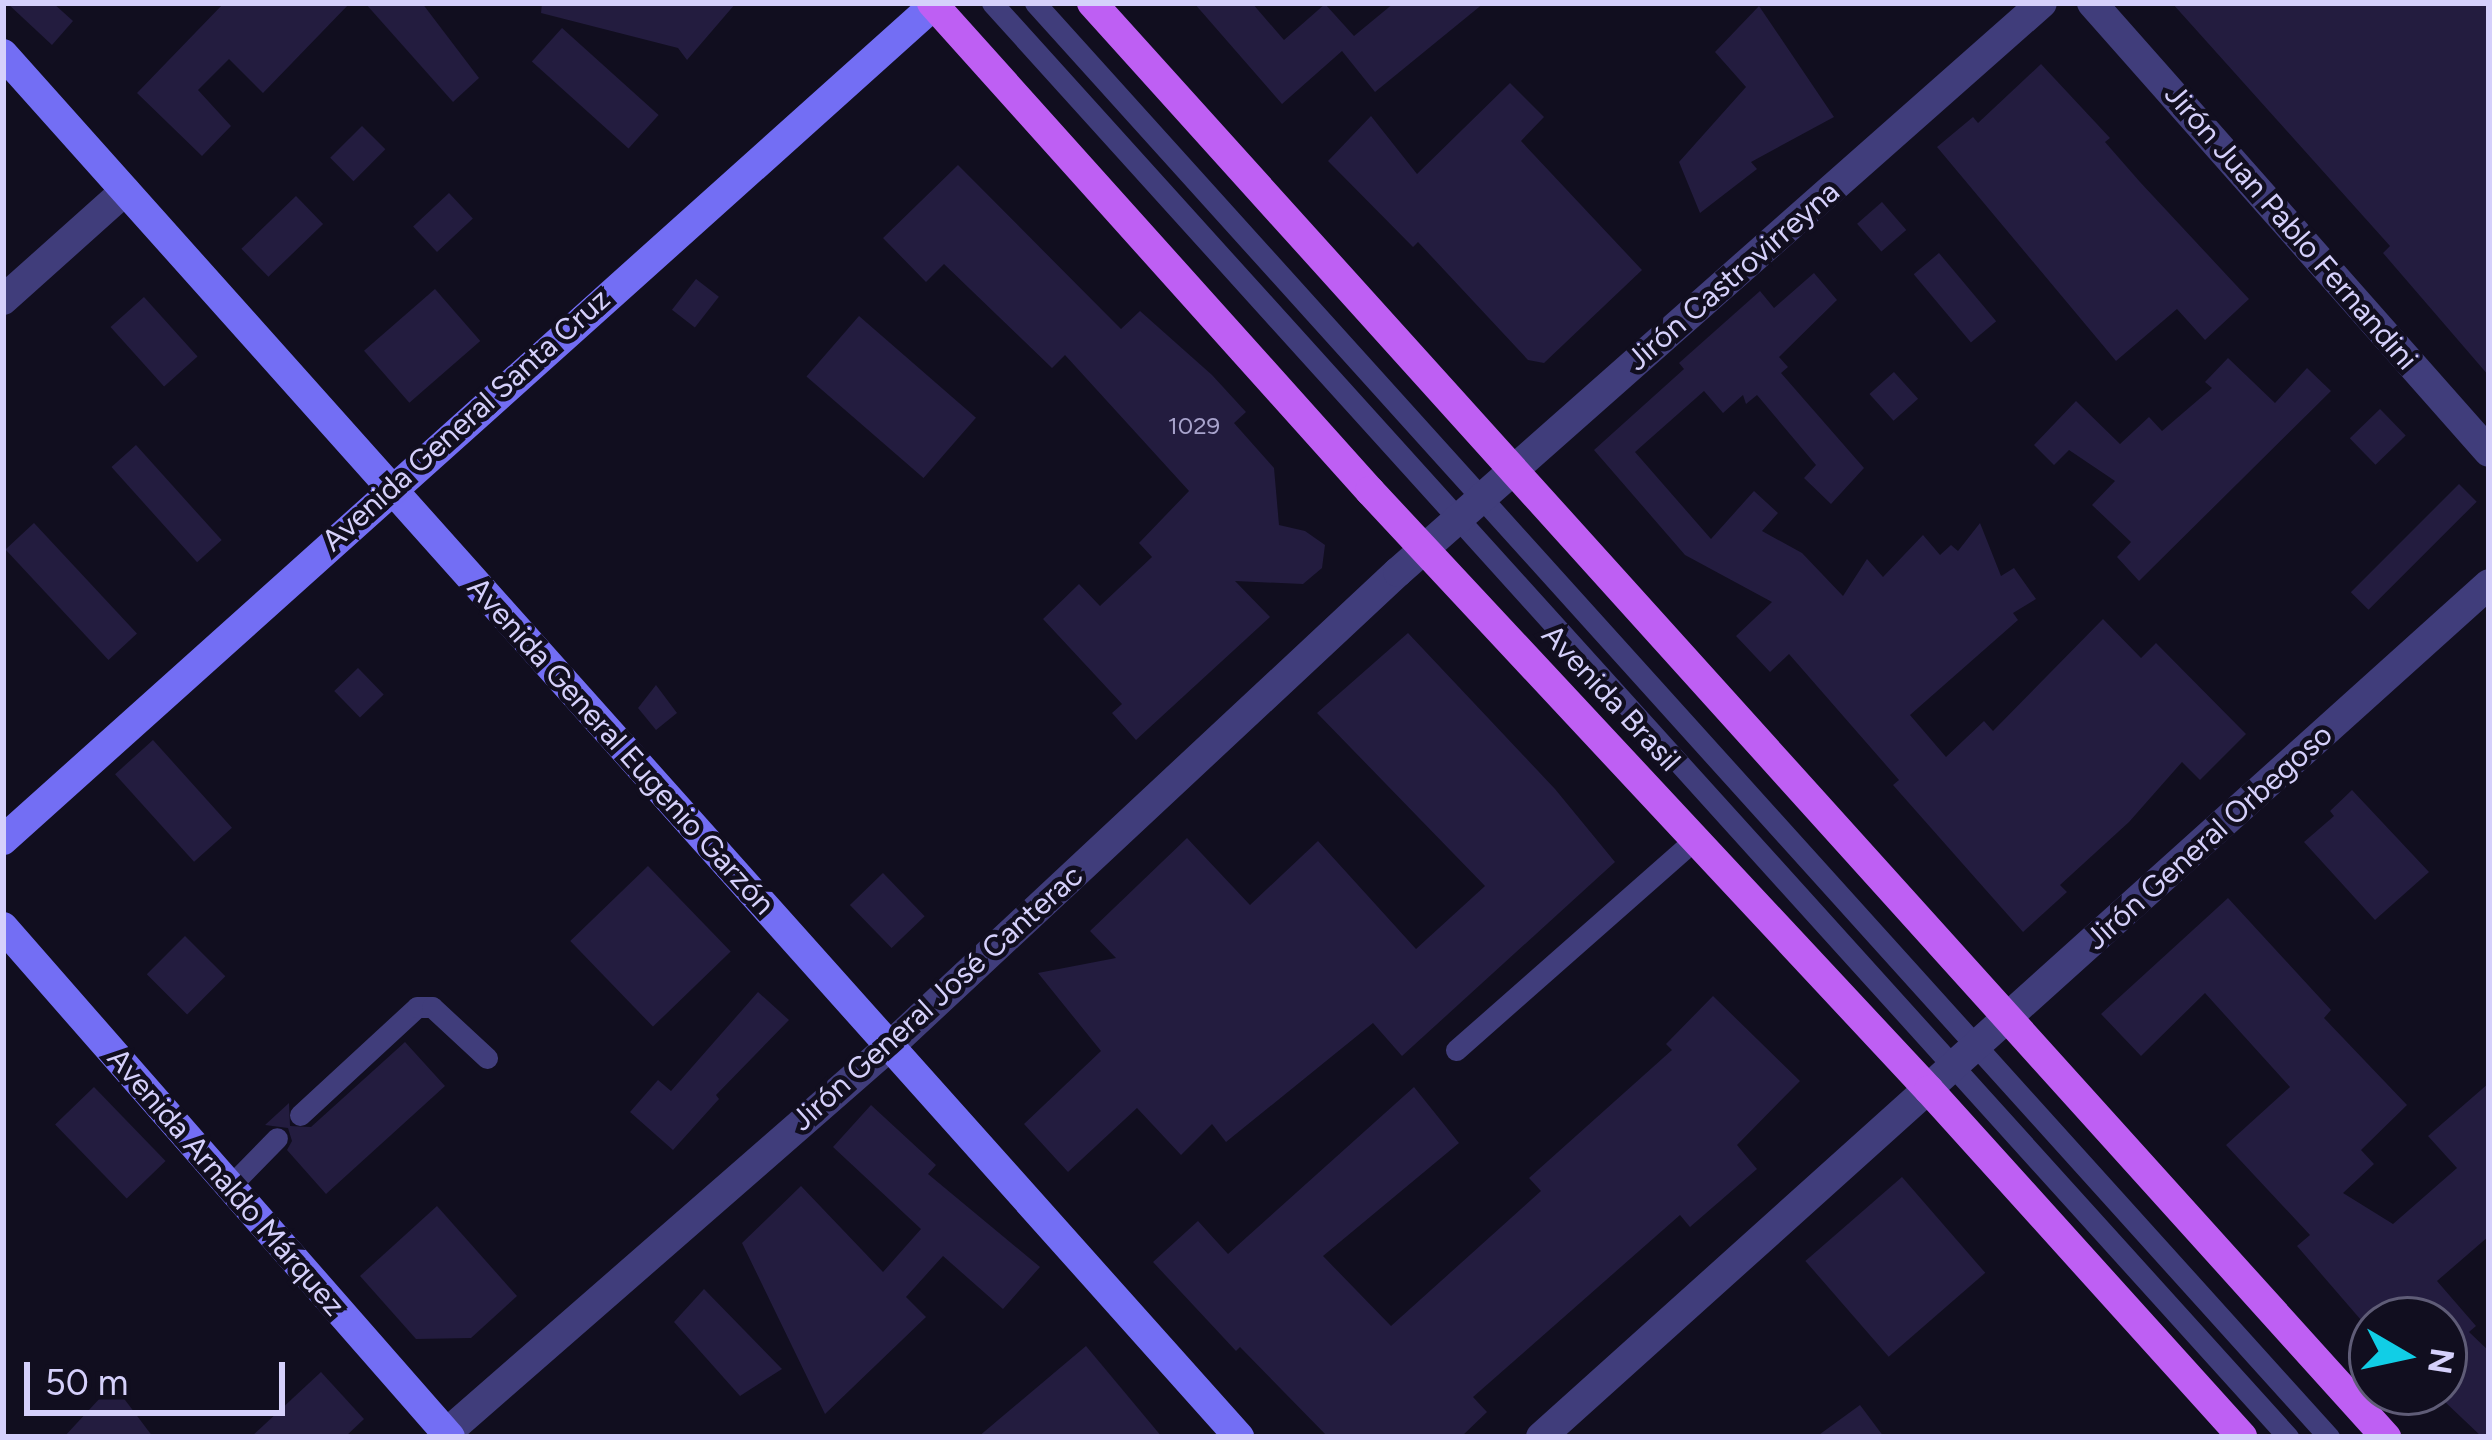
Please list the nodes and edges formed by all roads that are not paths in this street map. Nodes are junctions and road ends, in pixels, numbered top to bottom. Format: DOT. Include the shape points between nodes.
graph roads {
  1 [pos="992,3"];
  2 [pos="1035,3"];
  3 [pos="1092,3"];
  4 [pos="2042,3"];
  5 [pos="2092,3"];
  6 [pos="933,4"];
  7 [pos="3,54"];
  8 [pos="125,191"];
  9 [pos="3,300"];
  10 [pos="2489,452"];
  11 [pos="1511,471"];
  12 [pos="390,488"];
  13 [pos="1469,509"];
  14 [pos="1424,550"];
  15 [pos="2489,584"];
  16 [pos="3,840"];
  17 [pos="1693,841"];
  18 [pos="3,927"];
  19 [pos="2009,1014"];
  20 [pos="890,1046"];
  21 [pos="1976,1046"];
  22 [pos="1456,1050"];
  23 [pos="487,1058"];
  24 [pos="1953,1068"];
  25 [pos="1929,1090"];
  26 [pos="300,1115"];
  27 [pos="277,1138"];
  28 [pos="230,1186"];
  29 [pos="446,1436"];
  30 [pos="1239,1437"];
  31 [pos="1541,1437"];
  32 [pos="2242,1437"];
  33 [pos="2288,1437"];
  34 [pos="2329,1437"];
  35 [pos="2386,1437"];
  1 -- 13 [label="lane, Avenida Brasil"];
  2 -- 13 [label="lane, Avenida Brasil"];
  3 -- 11 [label="main road"];
  4 -- 11 [label="street, Jirón Castrovirreyna"];
  5 -- 10 [label="street, Jirón Juan Pablo Fernandini"];
  6 -- 12 [label="street, Avenida General Santa Cruz"];
  6 -- 14 [label="main road, Avenida Brasil"];
  7 -- 8 [label="street, Avenida General Eugenio Garzón"];
  8 -- 9 [label="street"];
  8 -- 12 [label="street, Avenida General Eugenio Garzón"];
  11 -- 13 [label="street, Jirón Castrovirreyna"];
  11 -- 19 [label="main road"];
  12 -- 16 [label="street, Avenida General Santa Cruz"];
  12 -- 20 [label="street, Avenida General Eugenio Garzón"];
  13 -- 14 [label="street, Jirón Castrovirreyna"];
  13 -- 21 [label="lane, Avenida Brasil"];
  13 -- 24 [label="lane, Avenida Brasil"];
  14 -- 17 [label="main road, Avenida Brasil"];
  14 -- 20 [label="street, Jirón General José Canterac"];
  15 -- 19 [label="street, Jirón General Orbegoso"];
  17 -- 22 [label="lane"];
  17 -- 25 [label="main road, Avenida Brasil"];
  18 -- 28 [label="street, Avenida Arnaldo Márquez"];
  19 -- 21 [label="street, Jirón General Orbegoso"];
  19 -- 35 [label="main road"];
  20 -- 29 [label="street, Jirón General José Canterac"];
  20 -- 30 [label="street, Avenida General Eugenio Garzón"];
  21 -- 24 [label="street, Jirón General Orbegoso"];
  21 -- 34 [label="lane, Avenida Brasil"];
  23 -- 26 [label="lane" via="432,1007 417,1007"];
  24 -- 25 [label="street, Jirón General Orbegoso"];
  24 -- 33 [label="lane, Avenida Brasil"];
  25 -- 31 [label="street, Jirón General Orbegoso"];
  25 -- 32 [label="main road, Avenida Brasil"];
  27 -- 28 [label="lane"];
  28 -- 29 [label="street, Avenida Arnaldo Márquez"];
}
